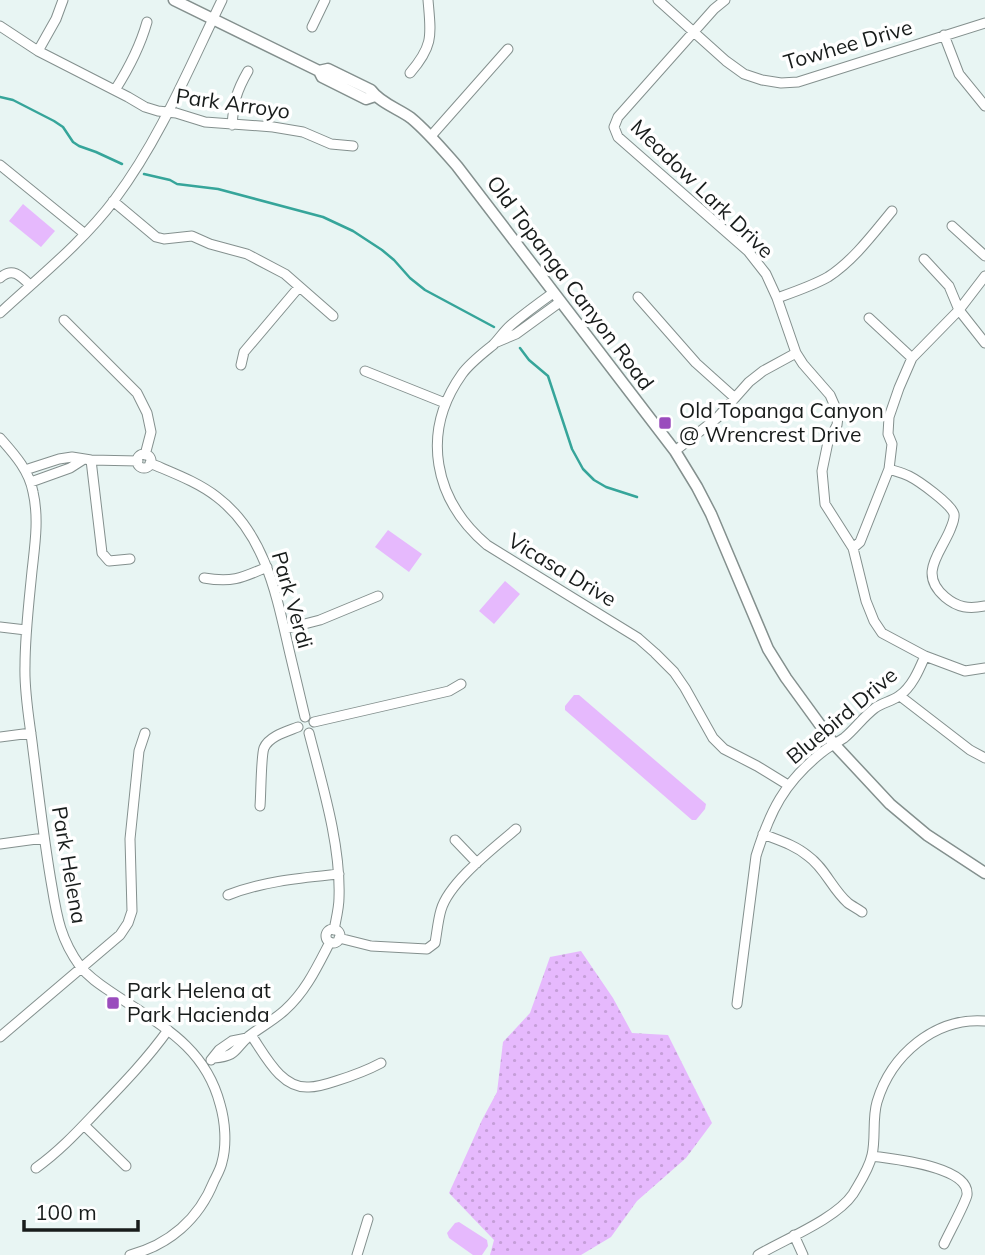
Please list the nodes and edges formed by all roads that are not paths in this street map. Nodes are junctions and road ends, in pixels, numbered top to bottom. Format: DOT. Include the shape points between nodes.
graph roads {
  1 [pos="63,0"];
  2 [pos="174,0"];
  3 [pos="222,0"];
  4 [pos="325,0"];
  5 [pos="428,0"];
  6 [pos="658,0"];
  7 [pos="725,0"];
  8 [pos="213,19"];
  9 [pos="146,22"];
  10 [pos="985,23"];
  11 [pos="0,26"];
  12 [pos="312,27"];
  13 [pos="693,32"];
  14 [pos="944,35"];
  15 [pos="508,49"];
  16 [pos="38,51"];
  17 [pos="248,71"];
  18 [pos="410,73"];
  19 [pos="116,90"];
  20 [pos="985,106"];
  21 [pos="167,112"];
  22 [pos="233,125"];
  23 [pos="431,136"];
  24 [pos="353,146"];
  25 [pos="0,164"];
  26 [pos="113,201"];
  27 [pos="892,211"];
  28 [pos="952,226"];
  29 [pos="85,234"];
  30 [pos="985,256"];
  31 [pos="924,259"];
  32 [pos="985,276"];
  33 [pos="0,278"];
  34 [pos="30,285"];
  35 [pos="299,287"];
  36 [pos="638,297"];
  37 [pos="557,298"];
  38 [pos="777,298"];
  39 [pos="959,310"];
  40 [pos="0,313"];
  41 [pos="333,316"];
  42 [pos="869,318"];
  43 [pos="64,320"];
  44 [pos="985,343"];
  45 [pos="796,353"];
  46 [pos="912,358"];
  47 [pos="241,365"];
  48 [pos="365,371"];
  49 [pos="735,398"];
  50 [pos="445,403"];
  51 [pos="0,438"];
  52 [pos="675,450"];
  53 [pos="88,459"];
  54 [pos="144,459"];
  55 [pos="889,469"];
  56 [pos="25,470"];
  57 [pos="31,482"];
  58 [pos="853,548"];
  59 [pos="130,559"];
  60 [pos="267,567"];
  61 [pos="204,578"];
  62 [pos="378,596"];
  63 [pos="985,606"];
  64 [pos="0,627"];
  65 [pos="285,629"];
  66 [pos="26,630"];
  67 [pos="925,656"];
  68 [pos="985,668"];
  69 [pos="461,684"];
  70 [pos="900,696"];
  71 [pos="305,717"];
  72 [pos="314,722"];
  73 [pos="299,727"];
  74 [pos="31,733"];
  75 [pos="145,733"];
  76 [pos="309,733"];
  77 [pos="0,737"];
  78 [pos="834,744"];
  79 [pos="985,758"];
  80 [pos="788,785"];
  81 [pos="260,806"];
  82 [pos="516,829"];
  83 [pos="763,834"];
  84 [pos="44,838"];
  85 [pos="455,840"];
  86 [pos="0,844"];
  87 [pos="477,863"];
  88 [pos="985,873"];
  89 [pos="339,874"];
  90 [pos="228,895"];
  91 [pos="862,912"];
  92 [pos="334,937"];
  93 [pos="81,967"];
  94 [pos="737,1004"];
  95 [pos="985,1021"];
  96 [pos="168,1030"];
  97 [pos="0,1037"];
  98 [pos="249,1037"];
  99 [pos="381,1063"];
  100 [pos="204,1065"];
  101 [pos="84,1125"];
  102 [pos="872,1156"];
  103 [pos="127,1166"];
  104 [pos="36,1168"];
  105 [pos="368,1219"];
  106 [pos="794,1235"];
  107 [pos="944,1244"];
  108 [pos="131,1255"];
  109 [pos="357,1255"];
  110 [pos="758,1255"];
  111 [pos="803,1255"];
  1 -- 16 [label="street"];
  2 -- 8 [label="street, Old Topanga Canyon Road"];
  3 -- 8 [label="street"];
  4 -- 12 [label="street"];
  5 -- 18 [label="street" via="431,36 422,59"];
  6 -- 13 [label="street, Towhee Drive"];
  7 -- 13 [label="street"];
  8 -- 21 [label="street"];
  8 -- 23 [label="street, Old Topanga Canyon Road" via="366,99 375,96"];
  9 -- 19 [label="street" via="142,41"];
  10 -- 14 [label="street, Towhee Drive"];
  11 -- 16 [label="street, Park Arroyo"];
  13 -- 14 [label="street, Towhee Drive" via="744,74 780,83 798,82"];
  13 -- 38 [label="street, Meadow Lark Drive" via="614,127 618,137 748,251"];
  14 -- 20 [label="street" via="959,74"];
  15 -- 23 [label="street"];
  16 -- 19 [label="street, Park Arroyo"];
  17 -- 22 [label="street" via="237,89"];
  19 -- 21 [label="street, Park Arroyo" via="145,107"];
  21 -- 22 [label="street, Park Arroyo"];
  21 -- 26 [label="street"];
  22 -- 24 [label="street, Park Arroyo" via="303,132 331,144"];
  23 -- 37 [label="street, Old Topanga Canyon Road"];
  25 -- 29 [label="street"];
  26 -- 29 [label="street"];
  26 -- 35 [label="street" via="156,237 192,236 247,254"];
  27 -- 38 [label="street" via="828,277"];
  28 -- 30 [label="street"];
  29 -- 34 [label="street"];
  31 -- 39 [label="street" via="949,286"];
  32 -- 39 [label="street"];
  33 -- 34 [label="street" via="12,272"];
  34 -- 40 [label="street"];
  35 -- 41 [label="street"];
  35 -- 47 [label="street" via="244,352"];
  36 -- 49 [label="street" via="696,363"];
  37 -- 50 [label="street, Vicasa Drive" via="510,326 464,372"];
  37 -- 52 [label="street, Old Topanga Canyon Road"];
  38 -- 45 [label="street, Meadow Lark Drive"];
  39 -- 44 [label="street"];
  39 -- 46 [label="street"];
  42 -- 46 [label="street"];
  43 -- 54 [label="street" via="138,393 150,432"];
  45 -- 49 [label="street" via="763,371"];
  45 -- 58 [label="street, Meadow Lark Drive" via="830,395 837,411 837,425 821,471 825,504"];
  46 -- 55 [label="street" via="889,417"];
  48 -- 50 [label="street"];
  49 -- 52 [label="street"];
  50 -- 80 [label="street, Vicasa Drive" via="438,439 439,467 450,501 473,533 638,638 674,672 724,749"];
  51 -- 56 [label="street, Park Helena"];
  52 -- 78 [label="street, Old Topanga Canyon Road" via="710,514 768,649"];
  53 -- 54 [label="street, Park Verdi"];
  53 -- 56 [label="street, Park Verdi" via="66,458"];
  53 -- 57 [label="street, Park Verdi"];
  53 -- 59 [label="street" via="102,553 109,561"];
  54 -- 60 [label="street, Park Verdi" via="227,505 256,543"];
  55 -- 58 [label="street" via="860,542"];
  55 -- 63 [label="street" via="929,490 954,514 932,566 936,586 960,607"];
  56 -- 57 [label="street, Park Helena"];
  57 -- 66 [label="street, Park Helena" via="36,530"];
  58 -- 67 [label="street, Meadow Lark Drive" via="874,621 883,633"];
  60 -- 61 [label="street" via="239,579"];
  60 -- 65 [label="street, Park Verdi"];
  62 -- 65 [label="street"];
  64 -- 66 [label="street"];
  65 -- 71 [label="street, Park Verdi"];
  66 -- 74 [label="street, Park Helena" via="24,669"];
  67 -- 68 [label="street, Meadow Lark Drive" via="965,671"];
  67 -- 70 [label="street, Bluebird Drive"];
  69 -- 72 [label="street" via="449,691"];
  70 -- 78 [label="street, Bluebird Drive" via="876,708"];
  70 -- 79 [label="street"];
  71 -- 72 [label="street"];
  71 -- 73 [label="street"];
  72 -- 76 [label="street"];
  73 -- 76 [label="street"];
  73 -- 81 [label="street" via="264,748"];
  74 -- 77 [label="street"];
  74 -- 84 [label="street, Park Helena"];
  75 -- 93 [label="street" via="130,839 132,911 120,935"];
  76 -- 89 [label="street"];
  78 -- 80 [label="street, Bluebird Drive"];
  78 -- 88 [label="street, Old Topanga Canyon Road" via="890,804"];
  80 -- 83 [label="street, Bluebird Drive"];
  82 -- 87 [label="street"];
  83 -- 91 [label="street" via="809,856 849,904"];
  83 -- 94 [label="street, Bluebird Drive"];
  84 -- 86 [label="street"];
  84 -- 93 [label="street, Park Helena" via="58,924"];
  85 -- 87 [label="street"];
  87 -- 92 [label="street" via="451,890 441,908 435,943 427,949 370,946"];
  89 -- 90 [label="street" via="251,886"];
  89 -- 92 [label="street"];
  92 -- 98 [label="street" via="310,982 285,1010"];
  93 -- 96 [label="street, Park Helena" via="97,983"];
  93 -- 97 [label="street"];
  95 -- 102 [label="street" via="951,1024 903,1055 876,1104"];
  96 -- 100 [label="street, Park Helena"];
  96 -- 101 [label="street"];
  98 -- 99 [label="street" via="275,1070 300,1087 324,1085"];
  98 -- 100 [label="street" via="238,1050 231,1048 225,1057"];
  100 -- 108 [label="street, Park Helena" via="223,1114 223,1160 198,1211 181,1230"];
  101 -- 103 [label="street"];
  101 -- 104 [label="street"];
  102 -- 106 [label="street" via="850,1197 831,1215"];
  102 -- 107 [label="street" via="931,1166 964,1184 967,1195"];
  105 -- 109 [label="street"];
  106 -- 110 [label="street"];
  106 -- 111 [label="street"];
}
